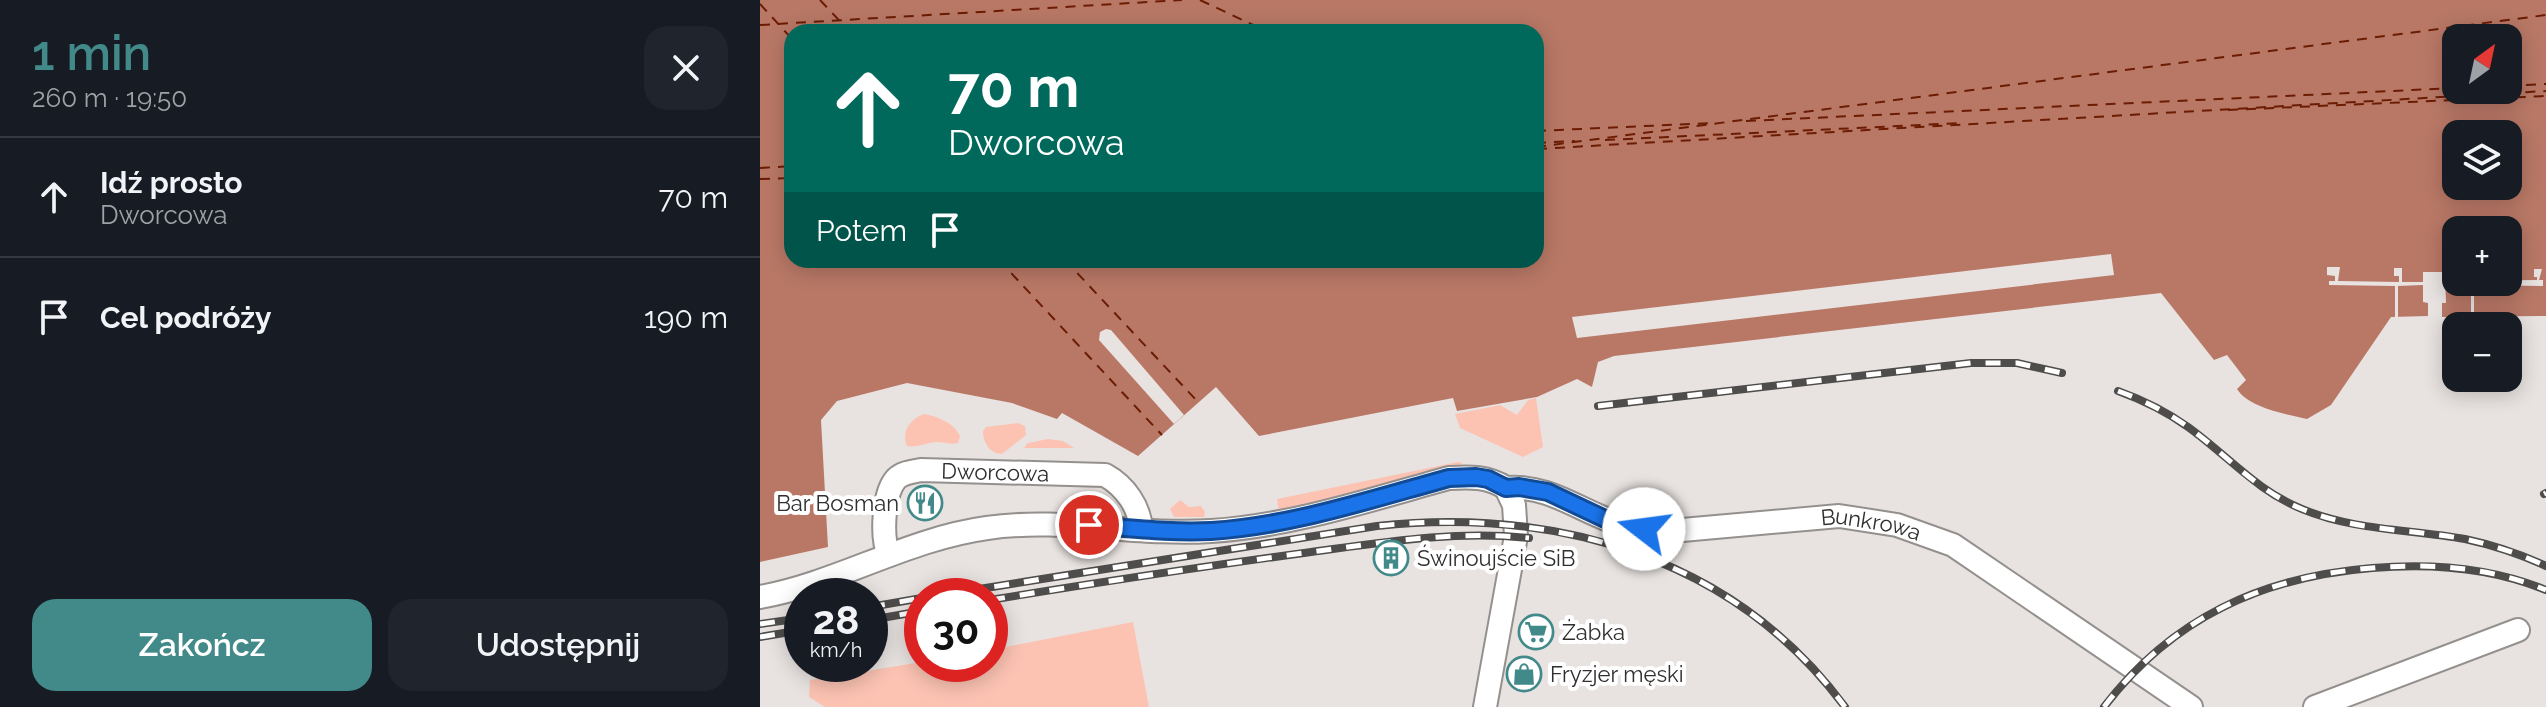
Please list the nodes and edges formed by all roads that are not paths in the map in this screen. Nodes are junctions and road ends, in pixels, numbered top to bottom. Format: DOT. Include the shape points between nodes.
graph roads {
  1 [pos="1506,488"];
  2 [pos="1141,530"];
  3 [pos="889,555"];
  4 [pos="760,597"];
  5 [pos="2518,630"];
  6 [pos="1485,707"];
  7 [pos="2191,707"];
  8 [pos="2315,707"];
  1 -- 2 [label="street" via="1488,479 1449,478 1276,522 1214,531"];
  1 -- 6 [label="street" via="1514,505 1516,536"];
  1 -- 7 [label="street, Bunkrowa" via="1548,492 1605,519 1644,529 1839,516 1925,534 1969,555"];
  2 -- 3 [label="street" via="1063,524 986,528"];
  2 -- 3 [label="street, Dworcowa" via="1125,490 1105,475 921,470 903,474 892,485 884,530"];
  3 -- 4 [label="street"];
  5 -- 8 [label="street"];
}
